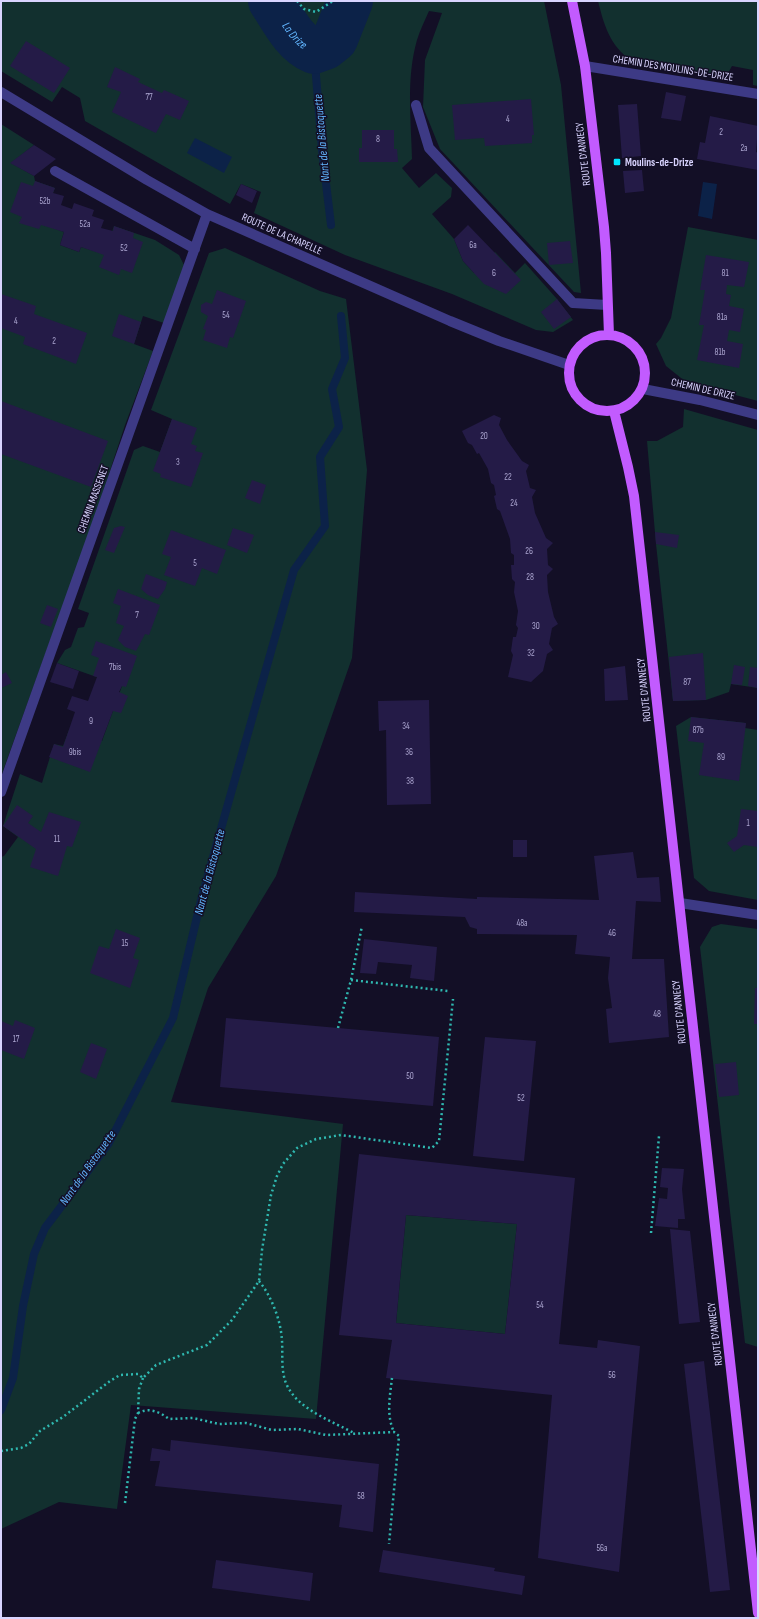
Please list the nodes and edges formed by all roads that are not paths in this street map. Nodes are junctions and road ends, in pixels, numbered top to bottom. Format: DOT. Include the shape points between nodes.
graph roads {
  1 [pos="572,1"];
  2 [pos="585,66"];
  3 [pos="1,92"];
  4 [pos="758,94"];
  5 [pos="416,106"];
  6 [pos="55,171"];
  7 [pos="207,214"];
  8 [pos="195,249"];
  9 [pos="608,305"];
  10 [pos="609,335"];
  11 [pos="570,365"];
  12 [pos="643,389"];
  13 [pos="614,411"];
  14 [pos="758,416"];
  15 [pos="1,792"];
  16 [pos="680,903"];
  17 [pos="758,915"];
  18 [pos="758,1613"];
  1 -- 2 [label="main road, ROUTE D'ANNECY"];
  2 -- 4 [label="street, CHEMIN DES MOULINS-DE-DRIZE"];
  2 -- 9 [label="main road, ROUTE D'ANNECY" via="606,247"];
  3 -- 7 [label="street, ROUTE DE LA CHAPELLE"];
  5 -- 9 [label="street" via="428,148 573,303"];
  6 -- 8 [label="street"];
  7 -- 8 [label="street, CHEMIN MASSENET"];
  7 -- 11 [label="street, ROUTE DE LA CHAPELLE" via="450,321"];
  8 -- 15 [label="street, CHEMIN MASSENET"];
  9 -- 10 [label="main road, ROUTE D'ANNECY"];
  10 -- 11 [label="main road" via="595,337 584,343"];
  10 -- 12 [label="main road" via="625,339 639,351 645,367"];
  11 -- 13 [label="main road" via="569,375 580,399 589,406 603,411"];
  12 -- 13 [label="main road" via="630,403"];
  12 -- 14 [label="street, CHEMIN DE DRIZE" via="700,400"];
  13 -- 16 [label="main road, ROUTE D'ANNECY" via="634,496"];
  16 -- 17 [label="street"];
  16 -- 18 [label="main road, ROUTE D'ANNECY"];
}
